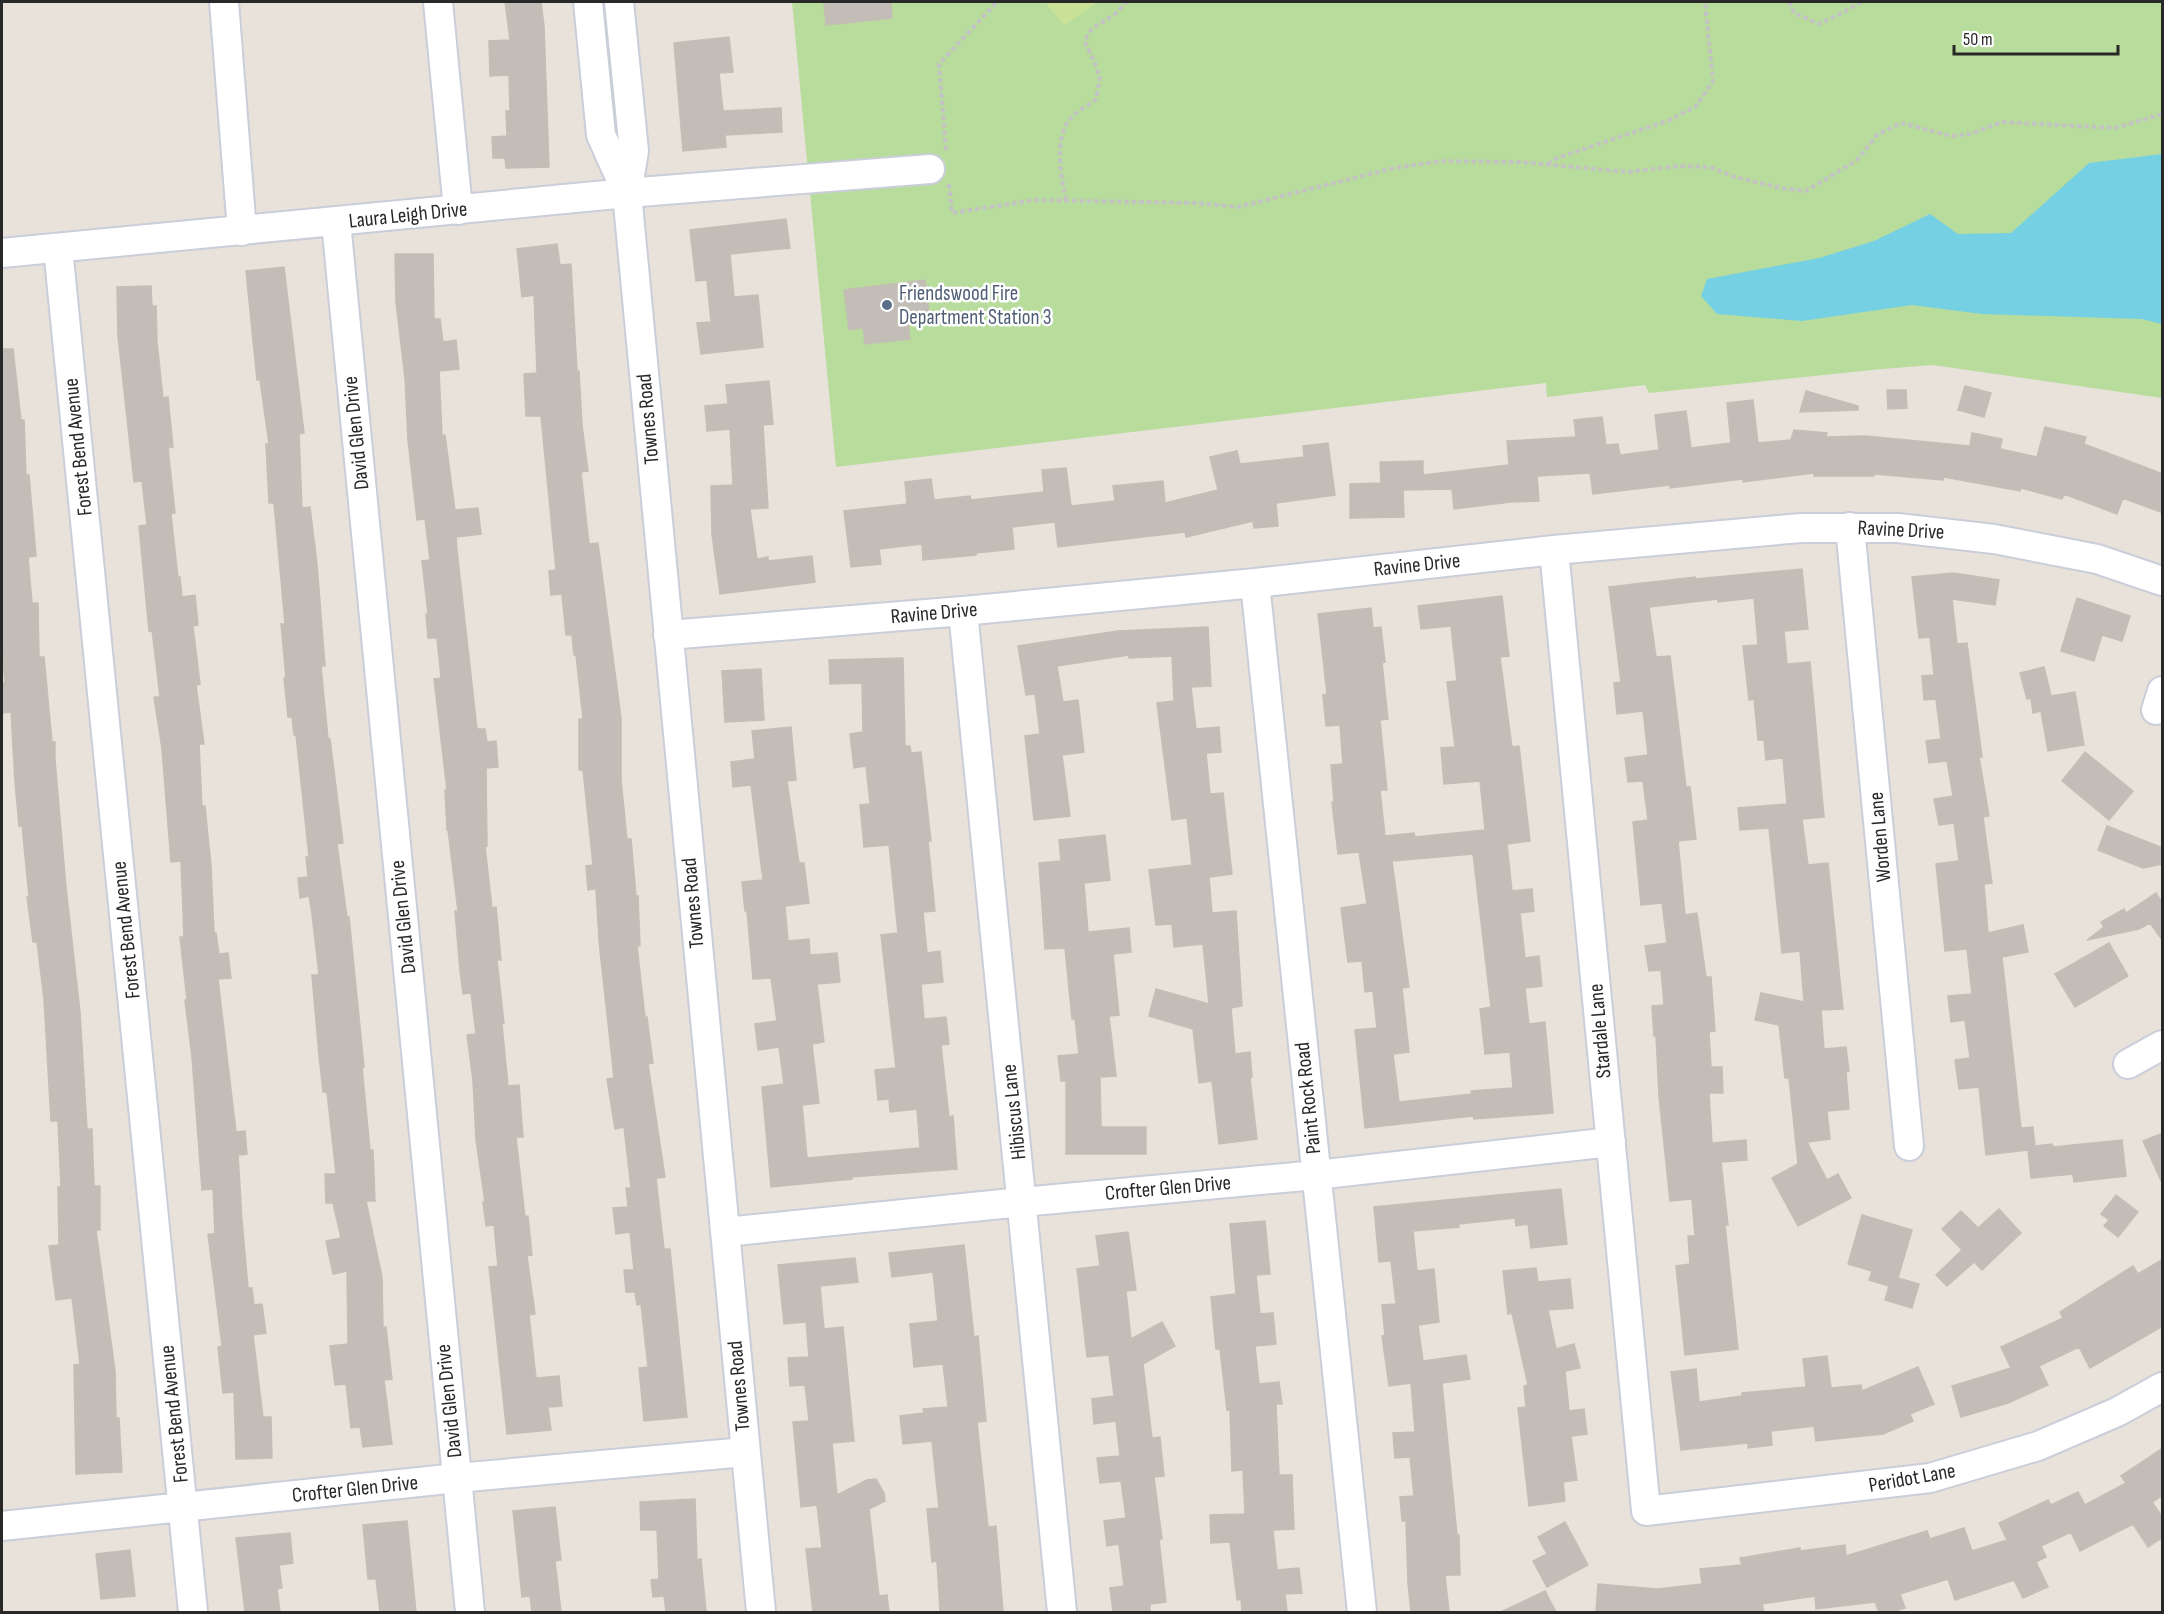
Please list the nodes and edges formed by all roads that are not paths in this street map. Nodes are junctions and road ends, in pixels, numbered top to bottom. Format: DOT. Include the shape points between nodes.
graph roads {
  1 [pos="224,2"];
  2 [pos="438,2"];
  3 [pos="588,2"];
  4 [pos="619,2"];
  5 [pos="939,167"];
  6 [pos="627,193"];
  7 [pos="458,210"];
  8 [pos="336,222"];
  9 [pos="242,231"];
  10 [pos="58,248"];
  11 [pos="2,253"];
  12 [pos="1850,527"];
  13 [pos="1554,550"];
  14 [pos="2163,581"];
  15 [pos="1255,583"];
  16 [pos="963,611"];
  17 [pos="668,635"];
  18 [pos="2163,1045"];
  19 [pos="2128,1064"];
  20 [pos="1611,1142"];
  21 [pos="1909,1146"];
  22 [pos="1316,1175"];
  23 [pos="1023,1202"];
  24 [pos="725,1232"];
  25 [pos="2163,1387"];
  26 [pos="745,1452"];
  27 [pos="457,1478"];
  28 [pos="183,1508"];
  29 [pos="1646,1511"];
  30 [pos="2,1526"];
  31 [pos="193,1612"];
  32 [pos="470,1612"];
  33 [pos="761,1612"];
  34 [pos="1062,1612"];
  35 [pos="1362,1612"];
  1 -- 9 [label="street"];
  2 -- 7 [label="street"];
  3 -- 6 [label="street, Townes Road" via="601,135"];
  4 -- 6 [label="street, Townes Road" via="634,151"];
  5 -- 6 [label="street, Laura Leigh Drive"];
  6 -- 7 [label="street, Laura Leigh Drive"];
  6 -- 17 [label="street, Townes Road"];
  7 -- 8 [label="street, Laura Leigh Drive"];
  8 -- 9 [label="street, Laura Leigh Drive"];
  8 -- 27 [label="street, David Glen Drive"];
  9 -- 10 [label="street, Laura Leigh Drive"];
  10 -- 11 [label="street, Laura Leigh Drive"];
  10 -- 28 [label="street, Forest Bend Avenue"];
  12 -- 13 [label="street, Ravine Drive"];
  12 -- 14 [label="street, Ravine Drive" via="1995,538 2097,559"];
  12 -- 21 [label="street, Worden Lane"];
  13 -- 15 [label="street, Ravine Drive"];
  13 -- 20 [label="street, Stardale Lane"];
  15 -- 16 [label="street, Ravine Drive"];
  15 -- 22 [label="street, Paint Rock Road"];
  16 -- 17 [label="street, Ravine Drive"];
  16 -- 23 [label="street, Hibiscus Lane"];
  17 -- 24 [label="street, Townes Road"];
  18 -- 19 [label="street"];
  20 -- 22 [label="street, Crofter Glen Drive"];
  20 -- 29 [label="street, Stardale Lane"];
  22 -- 23 [label="street, Crofter Glen Drive"];
  22 -- 35 [label="street, Paint Rock Road"];
  23 -- 24 [label="street, Crofter Glen Drive"];
  23 -- 34 [label="street, Hibiscus Lane"];
  24 -- 26 [label="street, Townes Road"];
  25 -- 29 [label="street, Peridot Lane" via="2038,1446 1930,1478"];
  26 -- 27 [label="street, Crofter Glen Drive"];
  26 -- 33 [label="street, Townes Road"];
  27 -- 28 [label="street, Crofter Glen Drive"];
  27 -- 32 [label="street, David Glen Drive"];
  28 -- 30 [label="street, Crofter Glen Drive"];
  28 -- 31 [label="street, Forest Bend Avenue"];
}
